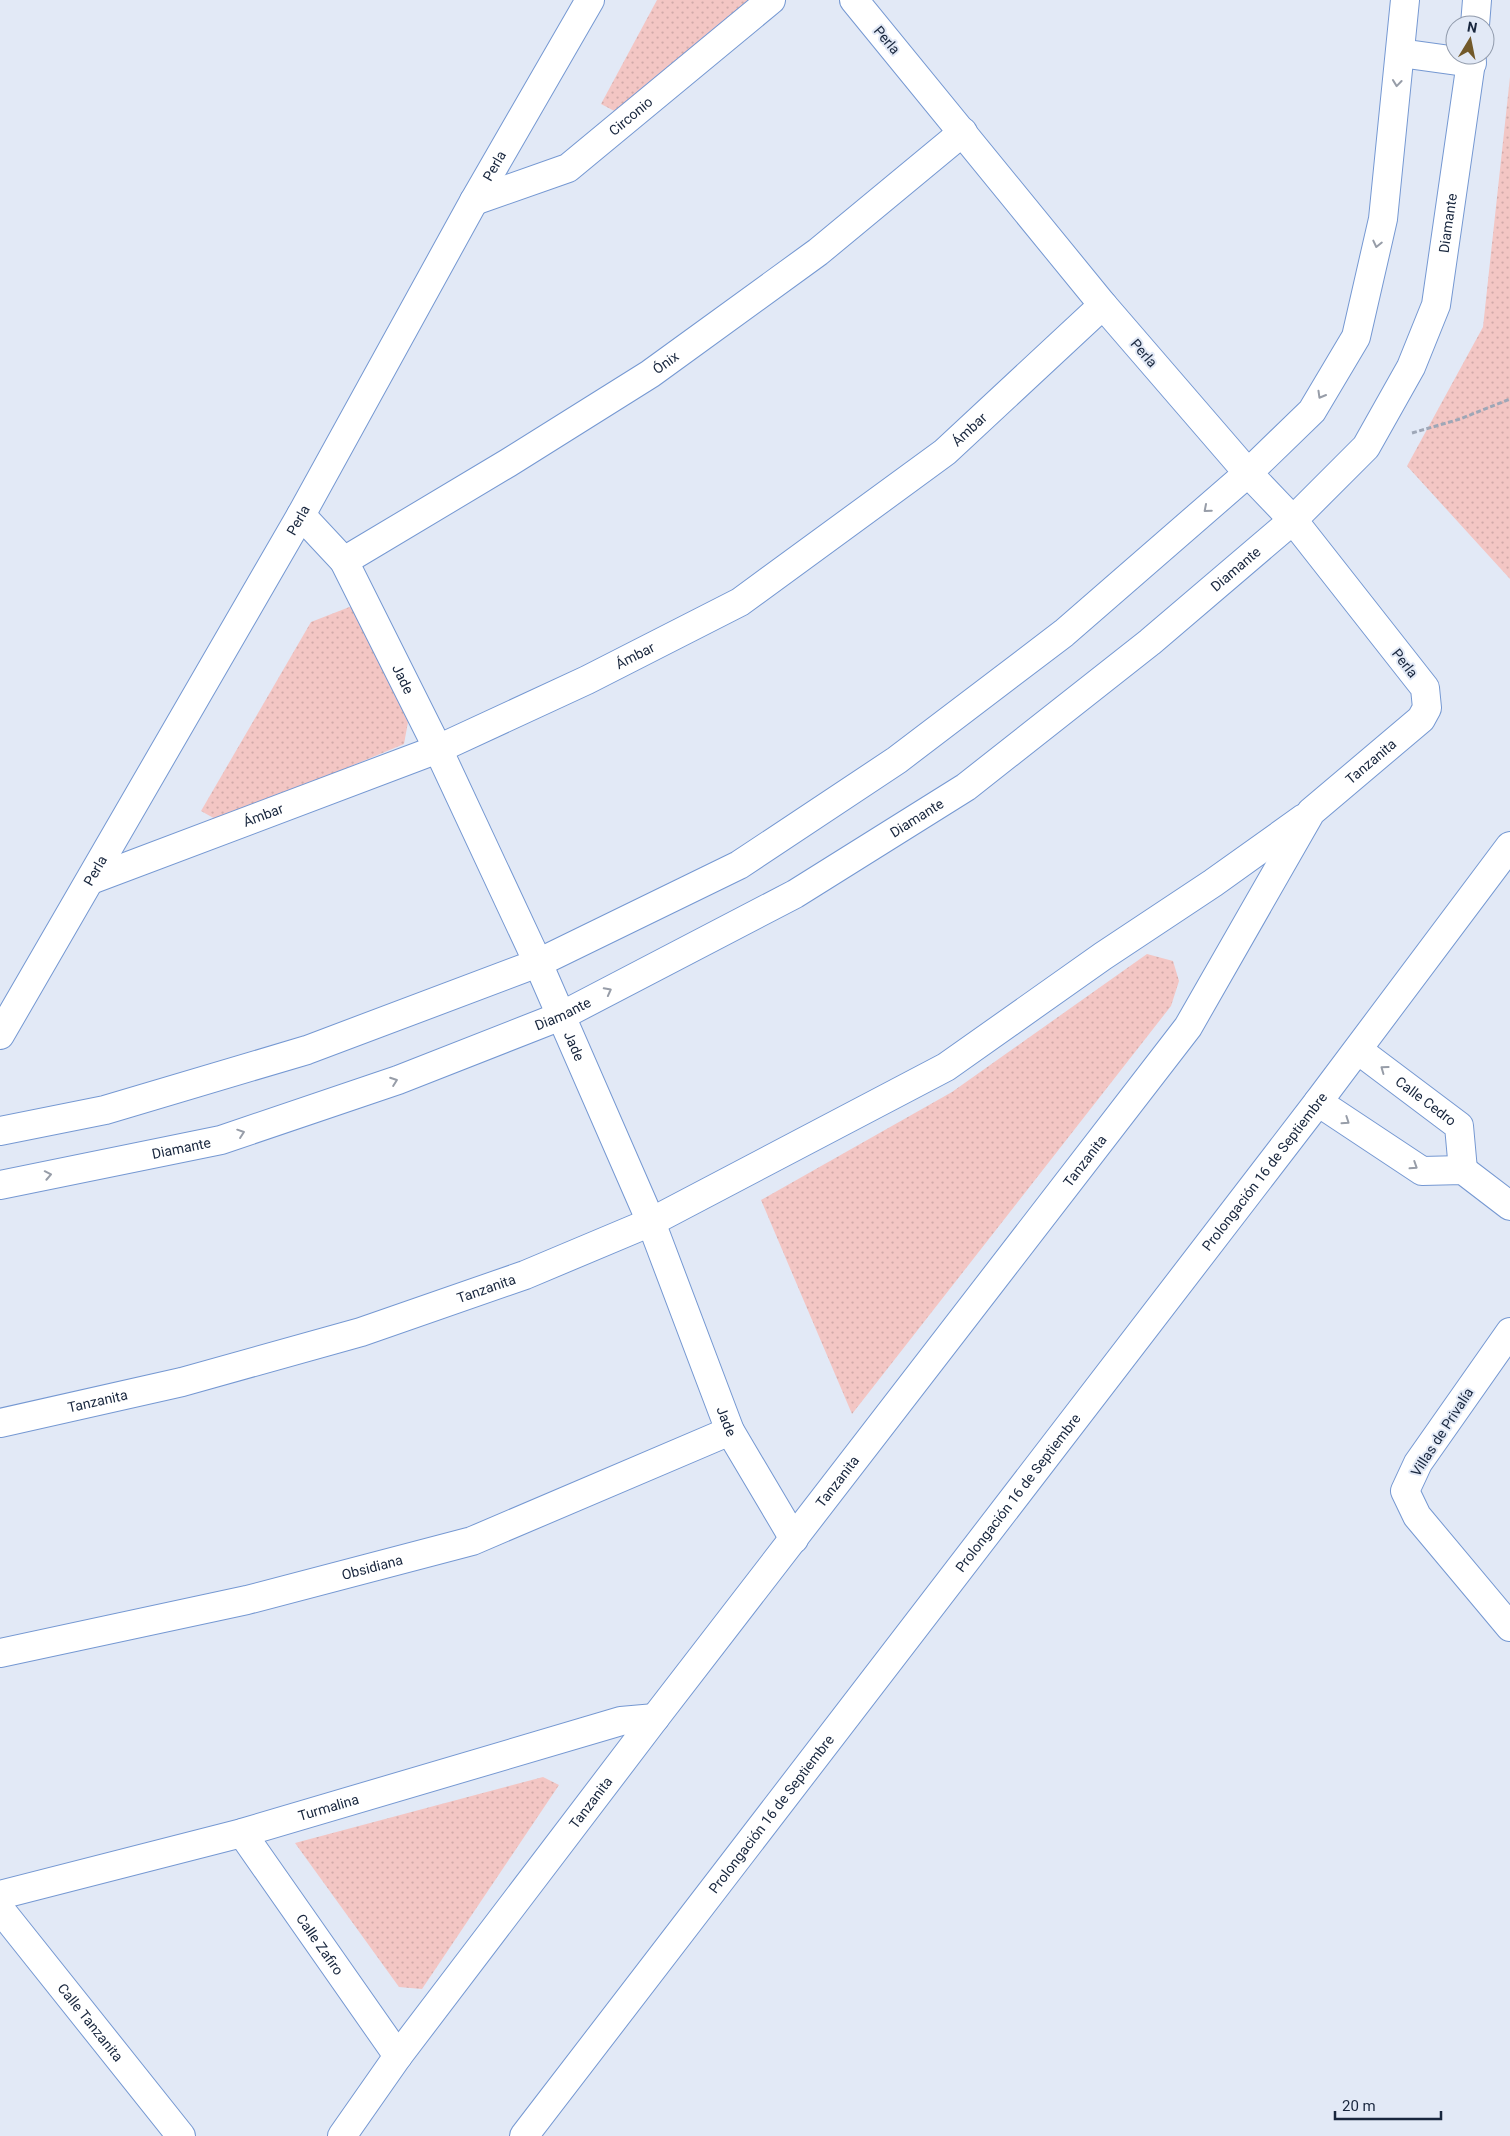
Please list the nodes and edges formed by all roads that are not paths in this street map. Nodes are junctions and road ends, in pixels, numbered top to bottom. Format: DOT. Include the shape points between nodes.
graph roads {
  1 [pos="590,0"];
  2 [pos="771,0"];
  3 [pos="854,0"];
  4 [pos="1405,0"];
  5 [pos="1477,0"];
  6 [pos="1476,15"];
  7 [pos="1400,53"];
  8 [pos="1445,57"];
  9 [pos="1471,65"];
  10 [pos="963,132"];
  11 [pos="474,201"];
  12 [pos="1103,305"];
  13 [pos="1248,473"];
  14 [pos="301,515"];
  15 [pos="1293,520"];
  16 [pos="344,561"];
  17 [pos="1427,708"];
  18 [pos="438,749"];
  19 [pos="1311,812"];
  20 [pos="1510,846"];
  21 [pos="91,880"];
  22 [pos="538,963"];
  23 [pos="561,1016"];
  24 [pos="0,1035"];
  25 [pos="1358,1050"];
  26 [pos="1318,1102"];
  27 [pos="0,1131"];
  28 [pos="1462,1170"];
  29 [pos="0,1185"];
  30 [pos="1510,1206"];
  31 [pos="651,1222"];
  32 [pos="1510,1332"];
  33 [pos="0,1423"];
  34 [pos="730,1431"];
  35 [pos="794,1538"];
  36 [pos="1510,1626"];
  37 [pos="0,1653"];
  38 [pos="655,1718"];
  39 [pos="242,1833"];
  40 [pos="0,1895"];
  41 [pos="0,1909"];
  42 [pos="398,2056"];
  43 [pos="181,2136"];
  44 [pos="342,2136"];
  45 [pos="524,2136"];
  1 -- 11 [label="street, Perla"];
  2 -- 11 [label="street, Circonio" via="568,168"];
  3 -- 10 [label="street, Perla"];
  4 -- 7 [label="street"];
  5 -- 6 [label="street"];
  7 -- 8 [label="street"];
  7 -- 13 [label="street, one-way" via="1383,219 1356,337 1312,411"];
  9 -- 15 [label="street, Diamante" via="1436,305 1411,367 1366,447"];
  10 -- 12 [label="street, Perla"];
  10 -- 16 [label="street, Ónix" via="818,252 650,374"];
  11 -- 14 [label="street, Perla"];
  12 -- 13 [label="street, Perla"];
  12 -- 18 [label="street, Ámbar" via="945,452 740,602 587,680"];
  13 -- 15 [label="street, Perla"];
  13 -- 22 [label="street, one-way" via="1064,632 897,760 739,865"];
  14 -- 16 [label="street, Jade"];
  14 -- 21 [label="street, Perla"];
  15 -- 17 [label="street, Perla" via="1425,688"];
  23 -- 15 [label="street, Diamante, one-way" via="795,894 966,787 1150,642"];
  16 -- 18 [label="street, Jade"];
  17 -- 19 [label="street, Tanzanita" via="1421,720"];
  18 -- 21 [label="street, Ámbar"];
  18 -- 22 [label="street, Jade"];
  19 -- 31 [label="street, Tanzanita" via="946,1067"];
  19 -- 35 [label="street, Tanzanita" via="1188,1027"];
  20 -- 25 [label="street, Prolongación 16 de Septiembre"];
  21 -- 24 [label="street, Perla"];
  22 -- 23 [label="street, Jade"];
  22 -- 27 [label="street" via="307,1050 105,1110"];
  29 -- 23 [label="street, Diamante, one-way" via="221,1140 398,1080"];
  23 -- 31 [label="street, Jade"];
  25 -- 26 [label="street, Prolongación 16 de Septiembre"];
  28 -- 25 [label="street, Calle Cedro, one-way" via="1460,1126"];
  26 -- 28 [label="street, one-way" via="1422,1171"];
  26 -- 45 [label="street, Prolongación 16 de Septiembre"];
  28 -- 30 [label="street"];
  31 -- 33 [label="street, Tanzanita" via="525,1275 361,1332 182,1382"];
  31 -- 34 [label="street, Jade"];
  32 -- 36 [label="street, Villas de Privalía" via="1418,1463 1405,1491 1417,1516"];
  34 -- 35 [label="street, Jade"];
  34 -- 37 [label="street, Obsidiana" via="472,1541 247,1600"];
  35 -- 38 [label="street, Tanzanita"];
  38 -- 39 [label="street, Turmalina" via="621,1721 585,1730"];
  38 -- 42 [label="street, Tanzanita"];
  39 -- 40 [label="street, Turmalina"];
  39 -- 42 [label="street, Calle Zafiro"];
  41 -- 43 [label="street, Calle Tanzanita"];
  42 -- 44 [label="street, Tanzanita"];
}
